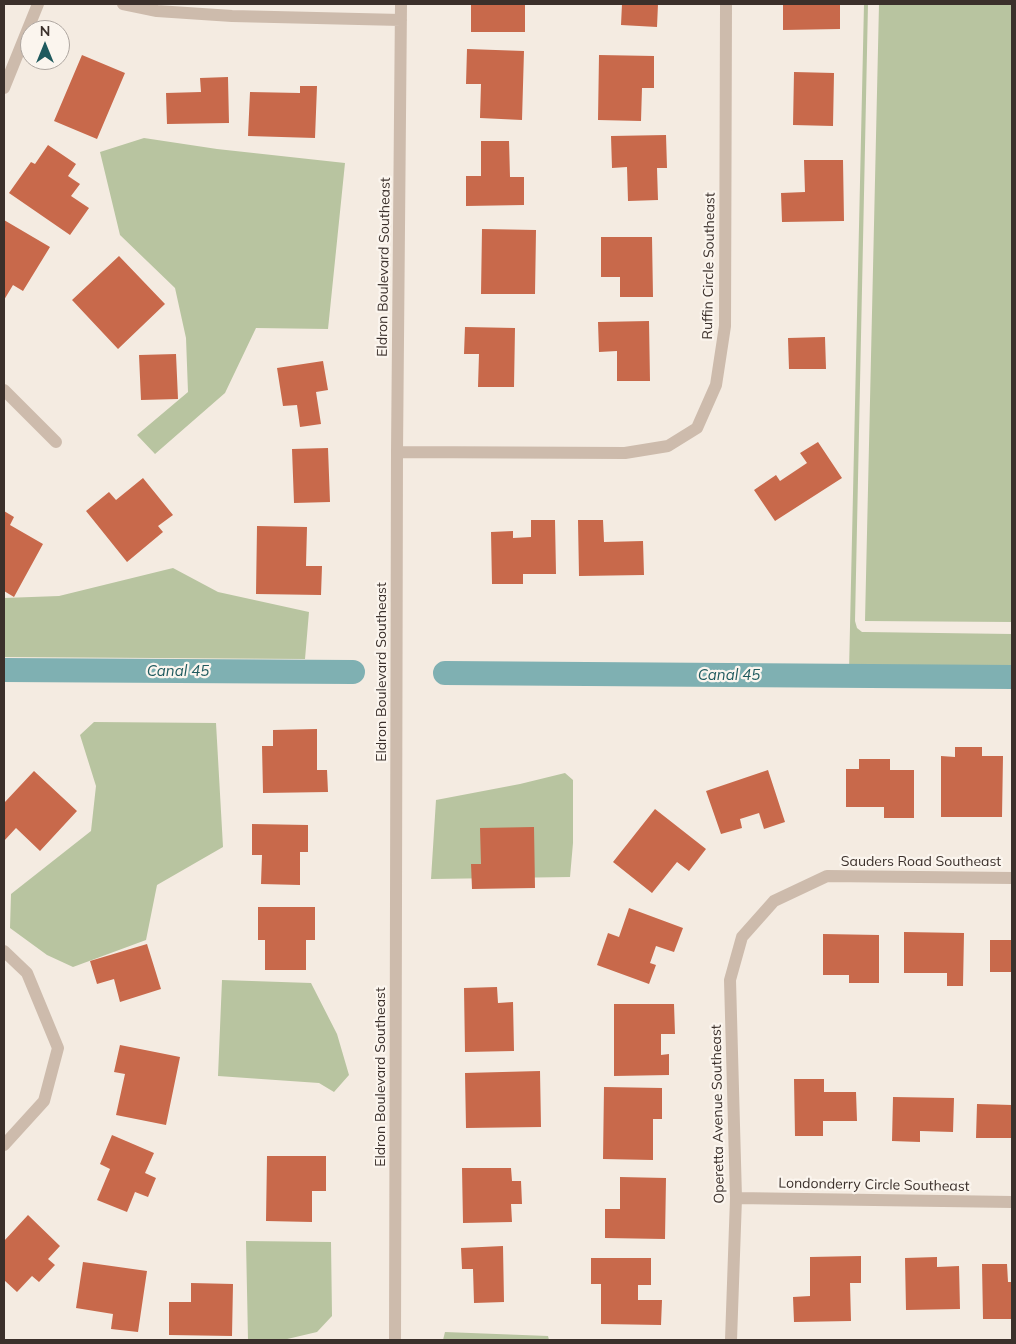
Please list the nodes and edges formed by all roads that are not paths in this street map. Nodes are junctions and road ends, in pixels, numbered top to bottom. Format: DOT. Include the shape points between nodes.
graph roads {
  1 [pos="38,4"];
  2 [pos="123,4"];
  3 [pos="401,4"];
  4 [pos="726,4"];
  5 [pos="401,20"];
  6 [pos="4,88"];
  7 [pos="4,390"];
  8 [pos="56,442"];
  9 [pos="397,452"];
  10 [pos="1012,878"];
  11 [pos="774,901"];
  12 [pos="4,951"];
  13 [pos="4,1145"];
  14 [pos="736,1198"];
  15 [pos="1012,1202"];
  16 [pos="395,1340"];
  17 [pos="731,1340"];
  1 -- 6 [label="street"];
  2 -- 5 [label="street" via="232,16"];
  3 -- 5 [label="street, Eldron Boulevard Southeast"];
  4 -- 9 [label="street, Ruffin Circle Southeast" via="725,326 716,386 697,428 668,446 625,453"];
  5 -- 9 [label="street, Eldron Boulevard Southeast"];
  7 -- 8 [label="street"];
  9 -- 16 [label="street, Eldron Boulevard Southeast"];
  10 -- 11 [label="street, Sauders Road Southeast" via="827,876"];
  11 -- 14 [label="street, Operetta Avenue Southeast" via="742,937 730,980"];
  12 -- 13 [label="street" via="28,973 58,1048 44,1101"];
  14 -- 15 [label="street, Londonderry Circle Southeast"];
  14 -- 17 [label="street, Operetta Avenue Southeast"];
}
